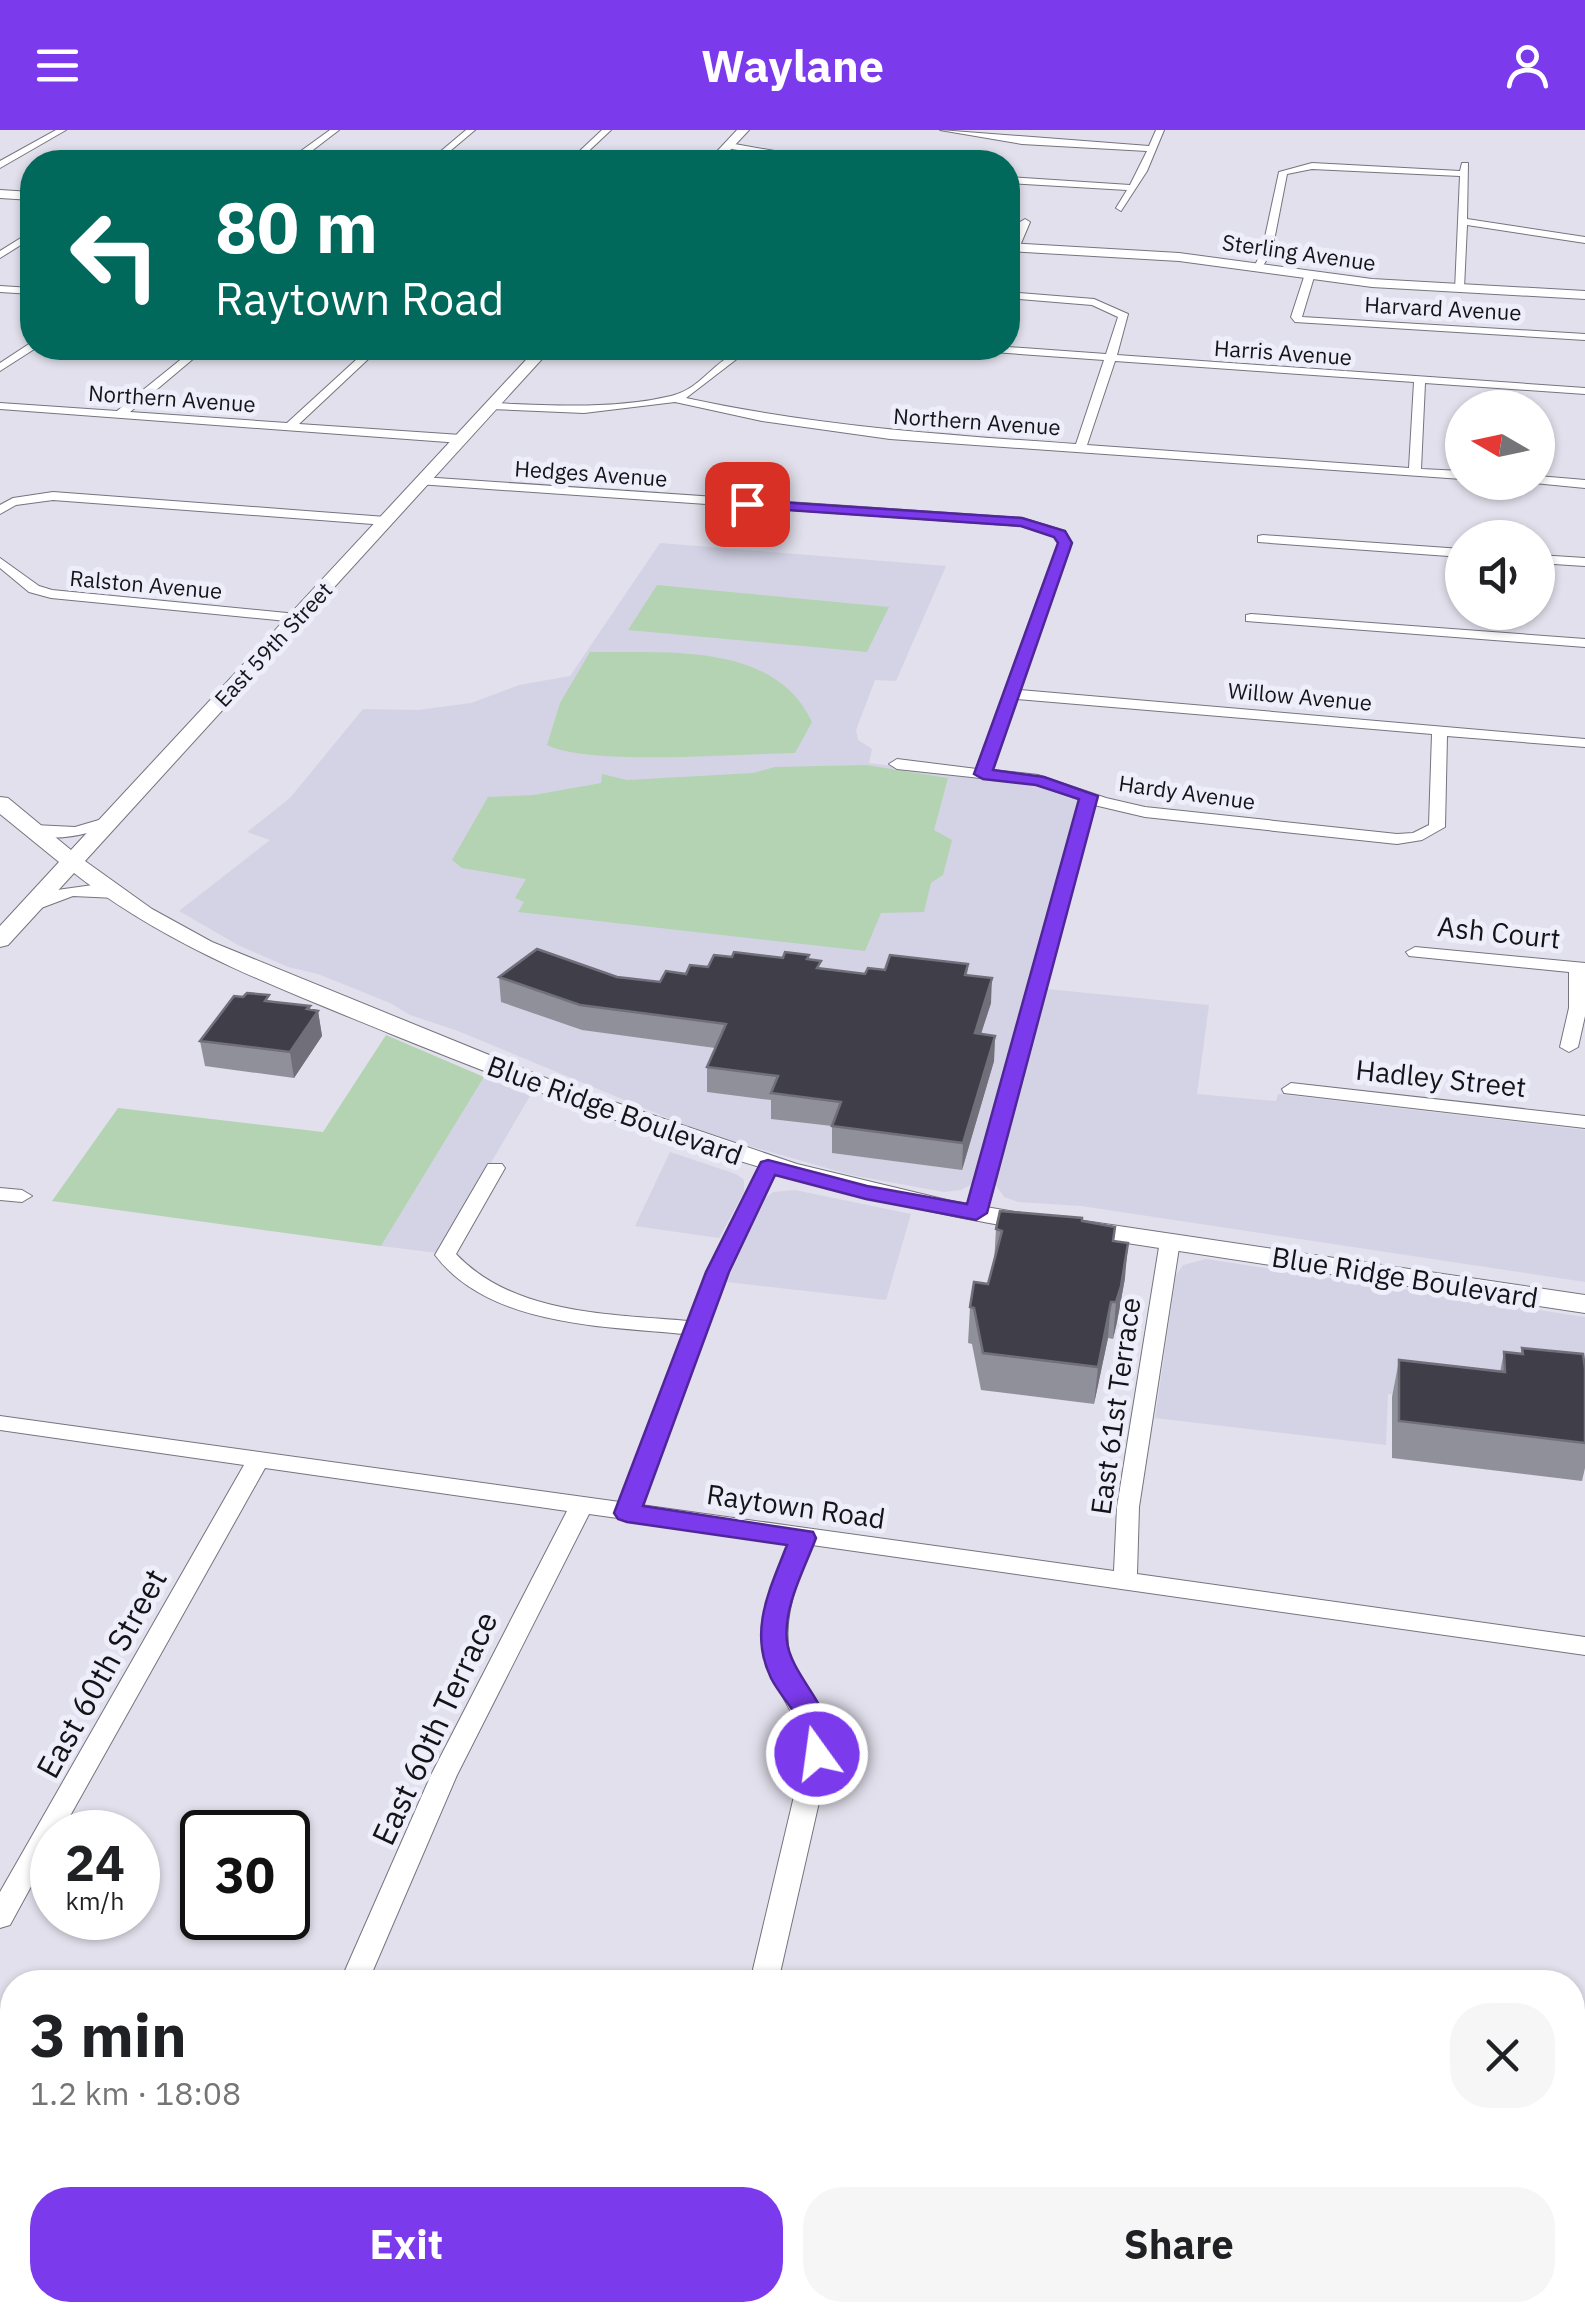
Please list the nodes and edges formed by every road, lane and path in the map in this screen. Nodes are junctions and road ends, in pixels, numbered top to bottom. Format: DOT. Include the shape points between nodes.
graph roads {
  1 [pos="62,130"];
  2 [pos="335,130"];
  3 [pos="607,130"];
  4 [pos="743,130"];
  5 [pos="944,130"];
  6 [pos="1160,130"];
  7 [pos="469,131"];
  8 [pos="729,146"];
  9 [pos="1152,149"];
  10 [pos="28,150"];
  11 [pos="308,150"];
  12 [pos="446,150"];
  13 [pos="585,150"];
  14 [pos="725,150"];
  15 [pos="752,150"];
  16 [pos="1465,160"];
  17 [pos="1464,174"];
  18 [pos="1020,181"];
  19 [pos="1133,188"];
  20 [pos="1120,208"];
  21 [pos="1462,221"];
  22 [pos="1024,222"];
  23 [pos="1020,230"];
  24 [pos="1585,240"];
  25 [pos="1020,248"];
  26 [pos="1257,267"];
  27 [pos="1309,277"];
  28 [pos="1458,288"];
  29 [pos="1585,294"];
  30 [pos="1020,296"];
  31 [pos="1585,337"];
  32 [pos="1020,352"];
  33 [pos="186,360"];
  34 [pos="362,360"];
  35 [pos="534,360"];
  36 [pos="727,360"];
  37 [pos="1110,360"];
  38 [pos="1420,380"];
  39 [pos="1585,391"];
  40 [pos="675,399"];
  41 [pos="0,406"];
  42 [pos="491,406"];
  43 [pos="119,414"];
  44 [pos="289,427"];
  45 [pos="461,440"];
  46 [pos="1080,448"];
  47 [pos="1415,472"];
  48 [pos="1445,474"];
  49 [pos="422,481"];
  50 [pos="1555,481"];
  51 [pos="1585,484"];
  52 [pos="0,510"];
  53 [pos="386,521"];
  54 [pos="1264,539"];
  55 [pos="1445,553"];
  56 [pos="1555,560"];
  57 [pos="0,562"];
  58 [pos="1585,562"];
  59 [pos="297,618"];
  60 [pos="1250,618"];
  61 [pos="1585,644"];
  62 [pos="1011,694"];
  63 [pos="1440,730"];
  64 [pos="1585,742"];
  65 [pos="897,764"];
  66 [pos="983,774"];
  67 [pos="1089,796"];
  68 [pos="0,803"];
  69 [pos="109,822"];
  70 [pos="34,830"];
  71 [pos="73,861"];
  72 [pos="116,892"];
  73 [pos="31,907"];
  74 [pos="0,940"];
  75 [pos="1414,952"];
  76 [pos="1581,968"];
  77 [pos="1569,1046"];
  78 [pos="1291,1089"];
  79 [pos="1585,1122"];
  80 [pos="768,1167"];
  81 [pos="495,1168"];
  82 [pos="0,1194"];
  83 [pos="22,1196"];
  84 [pos="976,1213"];
  85 [pos="1170,1241"];
  86 [pos="1585,1304"];
  87 [pos="696,1328"];
  88 [pos="0,1423"];
  89 [pos="258,1460"];
  90 [pos="581,1506"];
  91 [pos="627,1513"];
  92 [pos="803,1538"];
  93 [pos="1125,1580"];
  94 [pos="1585,1646"];
  95 [pos="0,1917"];
  96 [pos="359,1970"];
  97 [pos="767,1970"];
  1 -- 10 [label="street"];
  2 -- 11 [label="street"];
  3 -- 13 [label="street"];
  4 -- 8 [label="street"];
  5 -- 9 [label="street"];
  6 -- 9 [label="street"];
  7 -- 12 [label="street"];
  8 -- 14 [label="street"];
  8 -- 15 [label="street"];
  9 -- 19 [label="street"];
  16 -- 17 [label="street"];
  17 -- 21 [label="street"];
  17 -- 26 [label="street" via="1284,172 1267,251"];
  18 -- 19 [label="street"];
  19 -- 20 [label="street"];
  21 -- 24 [label="street"];
  21 -- 28 [label="street"];
  22 -- 23 [label="street"];
  25 -- 26 [label="street, Sterling Avenue"];
  26 -- 27 [label="street, Sterling Avenue"];
  27 -- 28 [label="street, Sterling Avenue"];
  27 -- 31 [label="street, Harvard Avenue" via="1299,320"];
  28 -- 29 [label="street, Sterling Avenue"];
  30 -- 37 [label="street" via="1114,308 1125,319"];
  32 -- 37 [label="street, Harris Avenue"];
  33 -- 43 [label="street"];
  34 -- 44 [label="street"];
  35 -- 42 [label="street, East 59th Street"];
  36 -- 40 [label="street" via="699,388"];
  37 -- 38 [label="street, Harris Avenue"];
  37 -- 46 [label="street"];
  38 -- 39 [label="street, Harris Avenue"];
  38 -- 47 [label="street"];
  40 -- 42 [label="street, Northern Avenue" via="584,410"];
  40 -- 46 [label="street, Northern Avenue" via="832,429"];
  41 -- 43 [label="street, Northern Avenue"];
  42 -- 45 [label="street, East 59th Street"];
  43 -- 44 [label="street, Northern Avenue"];
  44 -- 45 [label="street, Northern Avenue"];
  45 -- 49 [label="street, East 59th Street"];
  46 -- 47 [label="street, Northern Avenue"];
  47 -- 48 [label="street, Northern Avenue"];
  49 -- 53 [label="street, East 59th Street"];
  49 -- 62 [label="street, Hedges Avenue" via="1022,522 1054,531 1065,543"];
  50 -- 51 [label="street"];
  52 -- 53 [label="street" via="52,496"];
  53 -- 59 [label="street, East 59th Street"];
  54 -- 55 [label="street"];
  56 -- 58 [label="street"];
  57 -- 59 [label="street, Ralston Avenue" via="51,594"];
  59 -- 69 [label="street, East 59th Street"];
  60 -- 61 [label="street"];
  62 -- 63 [label="street, Willow Avenue"];
  62 -- 66 [label="street"];
  63 -- 64 [label="street, Willow Avenue"];
  63 -- 67 [label="street, Hardy Avenue" via="1437,827 1416,837 1146,812"];
  65 -- 66 [label="street, Hardy Avenue"];
  66 -- 67 [label="street, Hardy Avenue" via="1038,780"];
  67 -- 84 [label="street"];
  68 -- 70 [label="street, Blue Ridge Boulevard"];
  69 -- 70 [label="street" via="76,832"];
  69 -- 71 [label="street, East 59th Street"];
  70 -- 71 [label="street, Blue Ridge Boulevard"];
  71 -- 72 [label="street, Blue Ridge Boulevard"];
  71 -- 73 [label="street, East 59th Street"];
  72 -- 73 [label="street" via="59,891"];
  72 -- 80 [label="street, Blue Ridge Boulevard" via="230,959"];
  73 -- 74 [label="street, East 59th Street"];
  75 -- 76 [label="street, Ash Court"];
  76 -- 77 [label="street, Ash Court"];
  78 -- 79 [label="street, Hadley Street"];
  80 -- 84 [label="street, Blue Ridge Boulevard"];
  80 -- 87 [label="street"];
  81 -- 87 [label="street" via="445,1254 452,1265 494,1294 585,1317"];
  82 -- 83 [label="street"];
  84 -- 85 [label="street, Blue Ridge Boulevard"];
  85 -- 86 [label="street, Blue Ridge Boulevard"];
  85 -- 93 [label="street, East 61st Terrace" via="1128,1508"];
  87 -- 91 [label="street"];
  88 -- 89 [label="street, Raytown Road"];
  89 -- 90 [label="street, Raytown Road"];
  89 -- 95 [label="street, East 60th Street"];
  90 -- 91 [label="street, Raytown Road"];
  90 -- 96 [label="street, East 60th Terrace" via="444,1775"];
  91 -- 92 [label="street, Raytown Road"];
  92 -- 93 [label="street, Raytown Road"];
  92 -- 97 [label="street" via="776,1608 773,1641 784,1674 814,1720 817,1754"];
  93 -- 94 [label="street, Raytown Road"];
}
